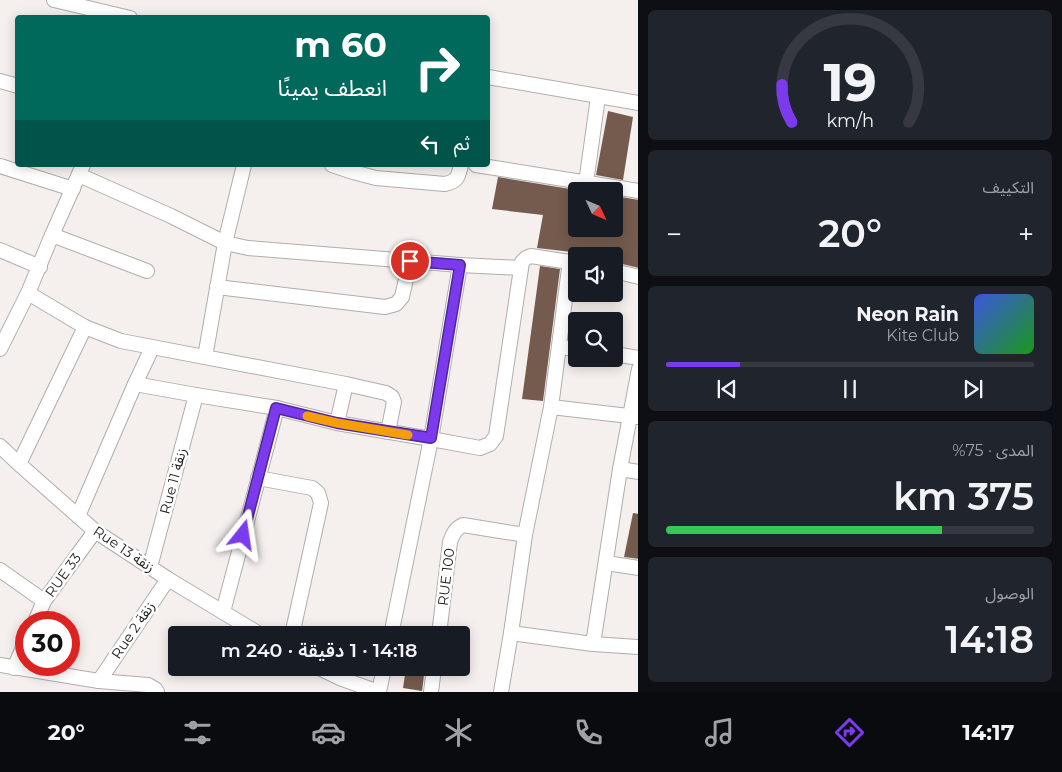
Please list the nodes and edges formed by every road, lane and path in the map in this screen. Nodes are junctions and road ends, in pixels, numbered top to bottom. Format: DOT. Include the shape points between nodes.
graph roads {
  1 [pos="54,0"];
  2 [pos="117,15"];
  3 [pos="490,77"];
  4 [pos="0,81"];
  5 [pos="15,85"];
  6 [pos="598,97"];
  7 [pos="638,103"];
  8 [pos="0,166"];
  9 [pos="243,167"];
  10 [pos="338,167"];
  11 [pos="460,167"];
  12 [pos="488,167"];
  13 [pos="81,170"];
  14 [pos="580,182"];
  15 [pos="586,182"];
  16 [pos="73,189"];
  17 [pos="623,189"];
  18 [pos="638,191"];
  19 [pos="52,235"];
  20 [pos="224,243"];
  21 [pos="0,250"];
  22 [pos="410,261"];
  23 [pos="568,261"];
  24 [pos="460,265"];
  25 [pos="40,267"];
  26 [pos="522,268"];
  27 [pos="147,271"];
  28 [pos="623,273"];
  29 [pos="638,277"];
  30 [pos="217,287"];
  31 [pos="568,292"];
  32 [pos="28,293"];
  33 [pos="84,328"];
  34 [pos="2,342"];
  35 [pos="559,346"];
  36 [pos="152,348"];
  37 [pos="568,348"];
  38 [pos="623,356"];
  39 [pos="205,357"];
  40 [pos="638,358"];
  41 [pos="638,369"];
  42 [pos="135,384"];
  43 [pos="346,384"];
  44 [pos="196,395"];
  45 [pos="551,407"];
  46 [pos="276,408"];
  47 [pos="634,417"];
  48 [pos="337,423"];
  49 [pos="388,432"];
  50 [pos="431,438"];
  51 [pos="0,446"];
  52 [pos="19,464"];
  53 [pos="620,469"];
  54 [pos="638,472"];
  55 [pos="258,478"];
  56 [pos="78,516"];
  57 [pos="95,531"];
  58 [pos="525,535"];
  59 [pos="606,563"];
  60 [pos="150,567"];
  61 [pos="638,568"];
  62 [pos="0,570"];
  63 [pos="168,579"];
  64 [pos="44,601"];
  65 [pos="40,611"];
  66 [pos="223,612"];
  67 [pos="246,626"];
  68 [pos="294,626"];
  69 [pos="393,626"];
  70 [pos="440,626"];
  71 [pos="511,633"];
  72 [pos="593,644"];
  73 [pos="638,647"];
  74 [pos="0,665"];
  75 [pos="14,668"];
  76 [pos="335,676"];
  77 [pos="382,676"];
  78 [pos="433,676"];
  79 [pos="99,681"];
  80 [pos="157,692"];
  81 [pos="379,692"];
  82 [pos="431,692"];
  83 [pos="501,692"];
  1 -- 2 [label="street"];
  3 -- 6 [label="street"];
  4 -- 5 [label="street"];
  6 -- 7 [label="street"];
  6 -- 15 [label="street"];
  8 -- 16 [label="street"];
  9 -- 20 [label="street"];
  10 -- 11 [label="street" via="376,178 445,184 458,177"];
  12 -- 14 [label="street"];
  13 -- 16 [label="street"];
  13 -- 20 [label="street"];
  16 -- 19 [label="street"];
  17 -- 18 [label="street"];
  19 -- 25 [label="street"];
  19 -- 27 [label="street"];
  20 -- 22 [label="street" via="248,248"];
  20 -- 30 [label="street"];
  21 -- 25 [label="street"];
  22 -- 24 [label="street"];
  22 -- 30 [label="street" via="402,297 396,304 386,307"];
  23 -- 26 [label="street" via="530,256 522,262"];
  24 -- 26 [label="street"];
  24 -- 50 [label="street"];
  25 -- 32 [label="street"];
  26 -- 50 [label="street" via="494,440 480,448"];
  28 -- 29 [label="street"];
  30 -- 39 [label="street"];
  31 -- 35 [label="street"];
  32 -- 33 [label="street"];
  32 -- 34 [label="street"];
  33 -- 36 [label="street"];
  33 -- 52 [label="street"];
  35 -- 37 [label="street"];
  35 -- 45 [label="street"];
  36 -- 39 [label="street"];
  36 -- 42 [label="street"];
  38 -- 40 [label="street"];
  39 -- 43 [label="street"];
  41 -- 47 [label="street"];
  42 -- 44 [label="street"];
  42 -- 56 [label="street"];
  43 -- 48 [label="street"];
  43 -- 49 [label="street" via="392,397 394,402"];
  44 -- 46 [label="street"];
  44 -- 60 [label="street, Rue 11 زنقة"];
  45 -- 47 [label="street"];
  45 -- 58 [label="street"];
  46 -- 48 [label="street"];
  46 -- 55 [label="street"];
  47 -- 53 [label="street"];
  48 -- 49 [label="street"];
  49 -- 50 [label="street"];
  50 -- 69 [label="street"];
  51 -- 52 [label="street, Rue 13 زنقة"];
  52 -- 56 [label="street, Rue 13 زنقة"];
  53 -- 54 [label="street"];
  53 -- 59 [label="street"];
  55 -- 66 [label="street"];
  55 -- 68 [label="street" via="312,488 318,493 321,503"];
  56 -- 57 [label="street, Rue 13 زنقة"];
  57 -- 60 [label="street, Rue 13 زنقة"];
  57 -- 64 [label="street, RUE 33"];
  58 -- 70 [label="street, RUE 100" via="463,525 452,534"];
  58 -- 71 [label="street"];
  59 -- 61 [label="street"];
  59 -- 72 [label="street"];
  60 -- 63 [label="street, Rue 13 زنقة"];
  62 -- 64 [label="street"];
  63 -- 66 [label="street, Rue 13 زنقة"];
  63 -- 79 [label="street, Rue 2 زنقة"];
  64 -- 65 [label="street, RUE 33"];
  66 -- 67 [label="street, Rue 13 زنقة"];
  71 -- 72 [label="street"];
  71 -- 83 [label="street"];
  72 -- 73 [label="street"];
  74 -- 75 [label="street"];
  75 -- 79 [label="street"];
  76 -- 81 [label="street"];
  77 -- 81 [label="street"];
  78 -- 82 [label="street"];
  79 -- 80 [label="street" via="148,686"];
}
